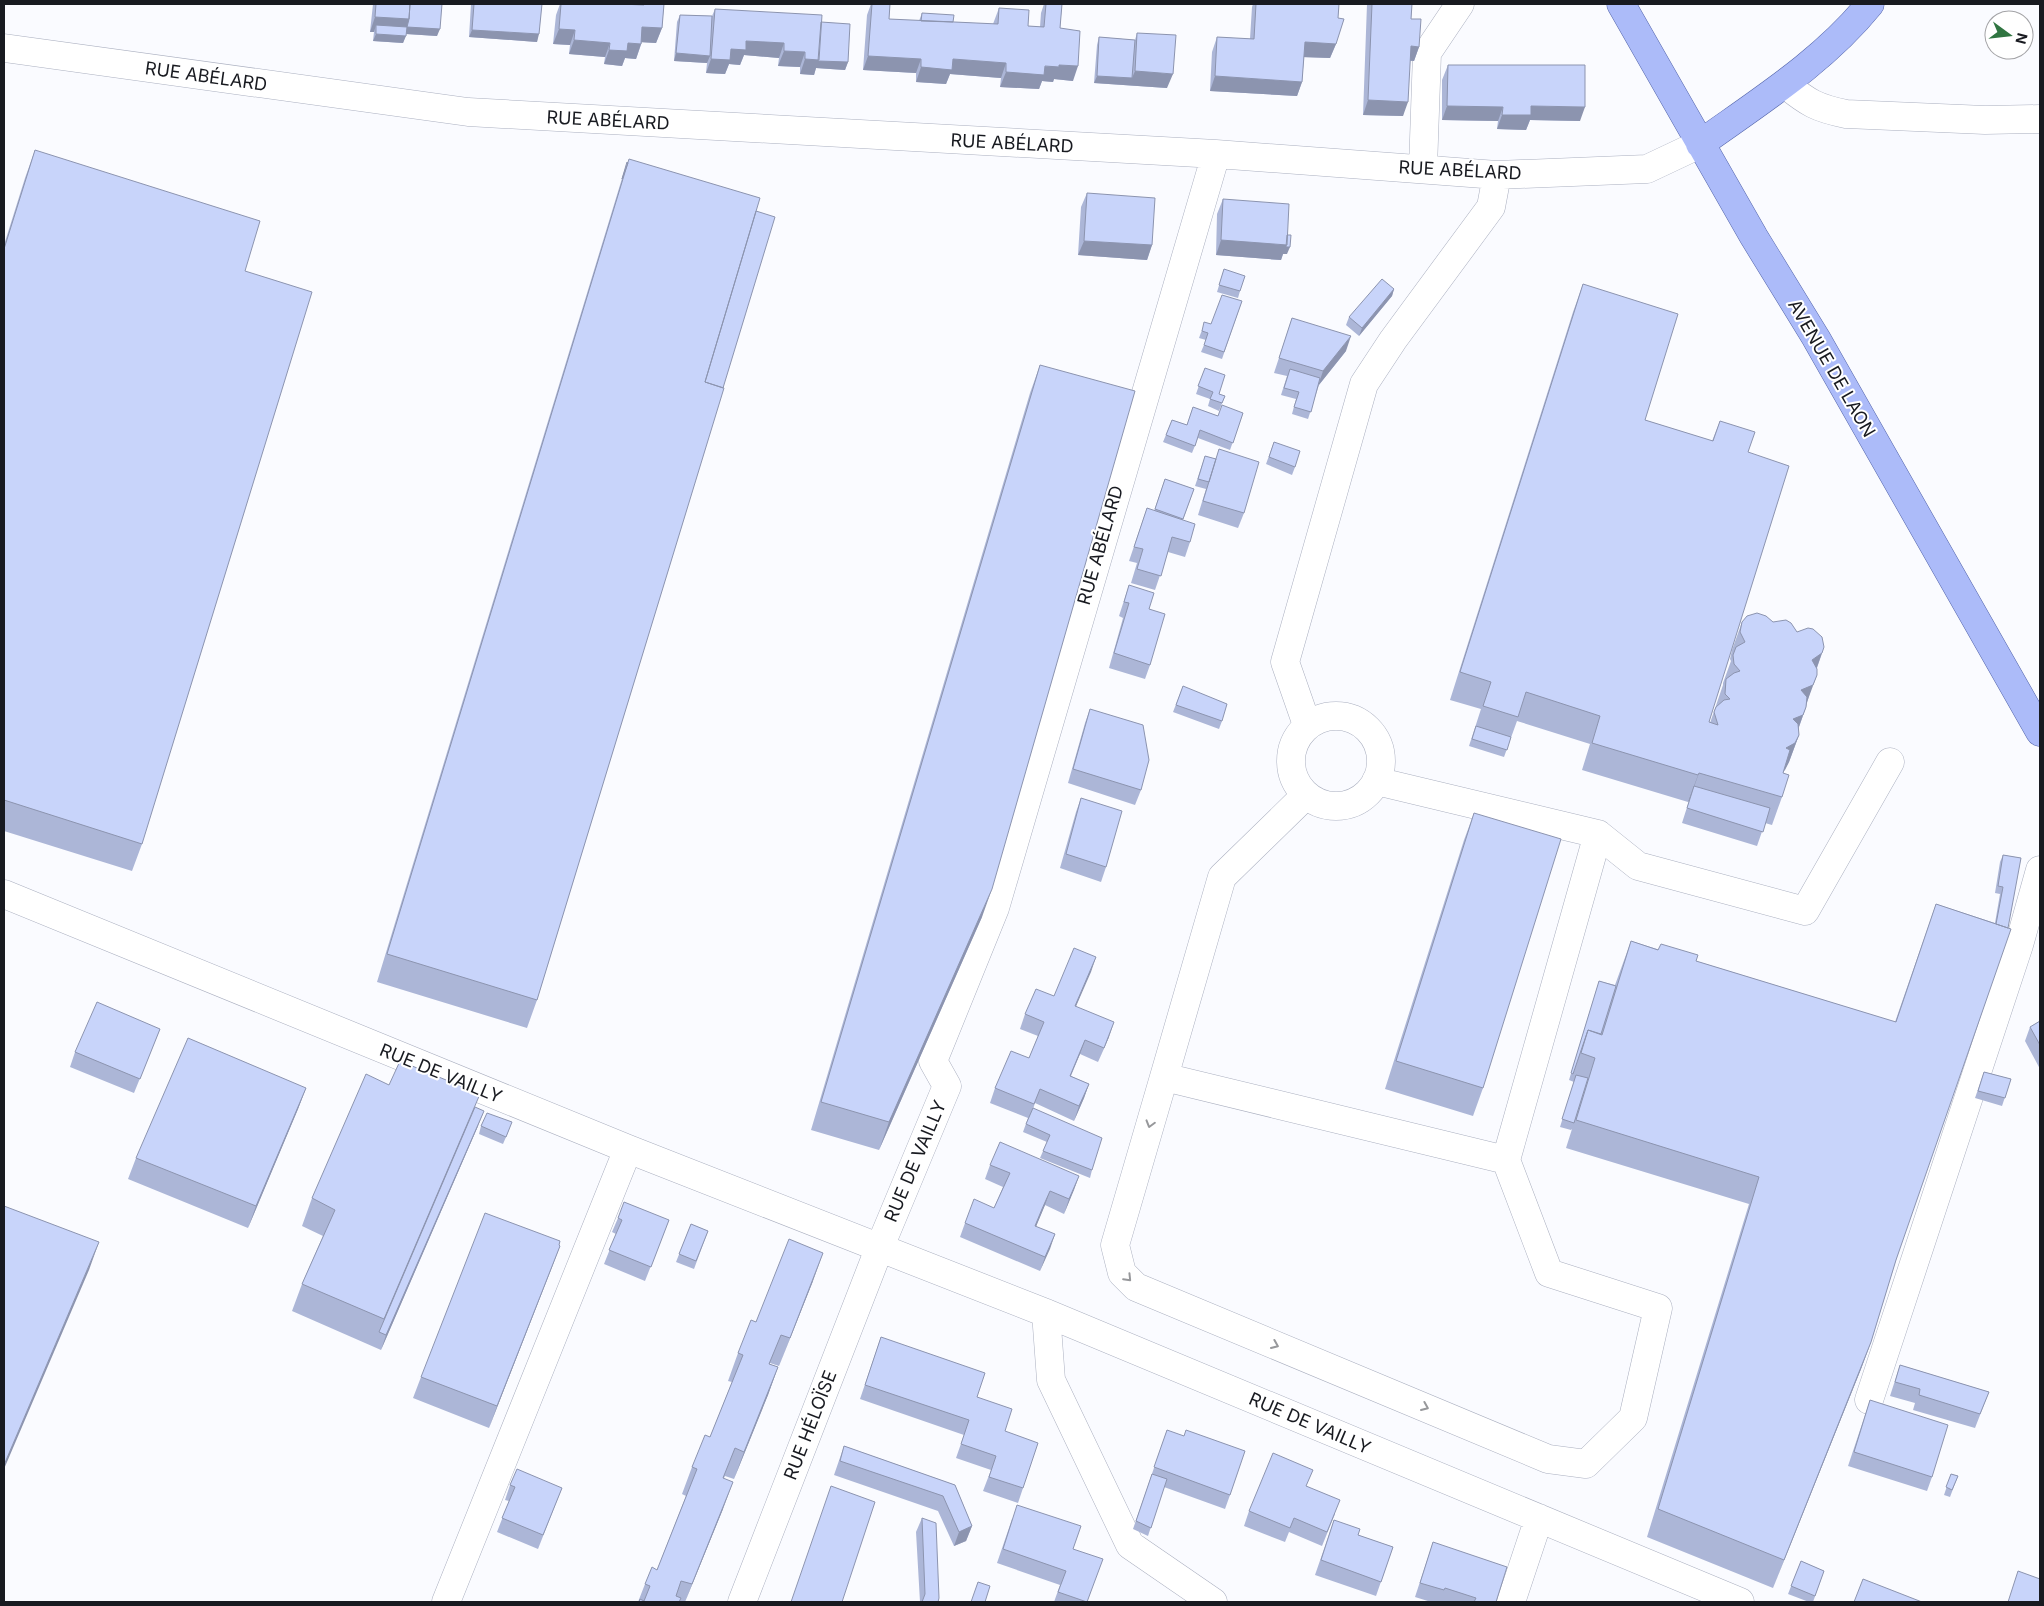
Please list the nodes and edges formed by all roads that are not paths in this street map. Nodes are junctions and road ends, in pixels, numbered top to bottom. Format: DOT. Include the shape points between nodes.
graph roads {
  1 [pos="1460,4"];
  2 [pos="1621,4"];
  3 [pos="1870,4"];
  4 [pos="4,48"];
  5 [pos="1785,84"];
  6 [pos="2040,119"];
  7 [pos="1700,144"];
  8 [pos="1216,154"];
  9 [pos="1423,168"];
  10 [pos="1497,175"];
  11 [pos="1307,725"];
  12 [pos="2040,732"];
  13 [pos="1890,762"];
  14 [pos="1376,781"];
  15 [pos="1306,795"];
  16 [pos="1598,834"];
  17 [pos="2040,870"];
  18 [pos="4,894"];
  19 [pos="995,908"];
  20 [pos="1164,1077"];
  21 [pos="628,1149"];
  22 [pos="1506,1160"];
  23 [pos="878,1249"];
  24 [pos="1046,1313"];
  25 [pos="1869,1400"];
  26 [pos="1538,1518"];
  27 [pos="446,1602"];
  28 [pos="742,1602"];
  29 [pos="1213,1602"];
  30 [pos="1511,1602"];
  31 [pos="1740,1602"];
  1 -- 9 [label="street" via="1427,53"];
  2 -- 7 [label="main road, AVENUE DE LAON"];
  3 -- 5 [label="main road" via="1850,28"];
  4 -- 8 [label="street, RUE ABÉLARD" via="468,112"];
  5 -- 6 [label="street" via="1809,103 1846,114"];
  5 -- 7 [label="main road"];
  7 -- 10 [label="street, RUE ABÉLARD" via="1647,169"];
  7 -- 12 [label="main road, AVENUE DE LAON" via="1816,338"];
  8 -- 9 [label="street, RUE ABÉLARD"];
  8 -- 19 [label="street, RUE ABÉLARD"];
  9 -- 10 [label="street, RUE ABÉLARD"];
  10 -- 11 [label="street" via="1491,208 1364,384 1285,662"];
  11 -- 14 [label="street" via="1335,715 1364,725 1380,751 1381,766"];
  11 -- 15 [label="street" via="1292,747 1290,760 1292,773"];
  13 -- 16 [label="street" via="1805,911 1638,866"];
  14 -- 15 [label="street" via="1357,801 1344,805 1331,806"];
  14 -- 16 [label="street"];
  15 -- 20 [label="street" via="1222,877"];
  16 -- 22 [label="street"];
  17 -- 25 [label="street" via="2019,945"];
  18 -- 21 [label="street, RUE DE VAILLY"];
  19 -- 23 [label="street, RUE DE VAILLY" via="933,1060 947,1086"];
  20 -- 22 [label="street"];
  20 -- 22 [label="street, one-way" via="1115,1244 1122,1273 1136,1287 1548,1459 1586,1464 1633,1418 1658,1308 1549,1272"];
  21 -- 23 [label="street, RUE DE VAILLY"];
  21 -- 27 [label="street"];
  23 -- 24 [label="street, RUE DE VAILLY"];
  23 -- 28 [label="street, RUE HÉLOÏSE"];
  24 -- 26 [label="street, RUE DE VAILLY"];
  24 -- 29 [label="street" via="1051,1380 1130,1544"];
  26 -- 30 [label="street"];
  26 -- 31 [label="street, RUE DE VAILLY"];
}
